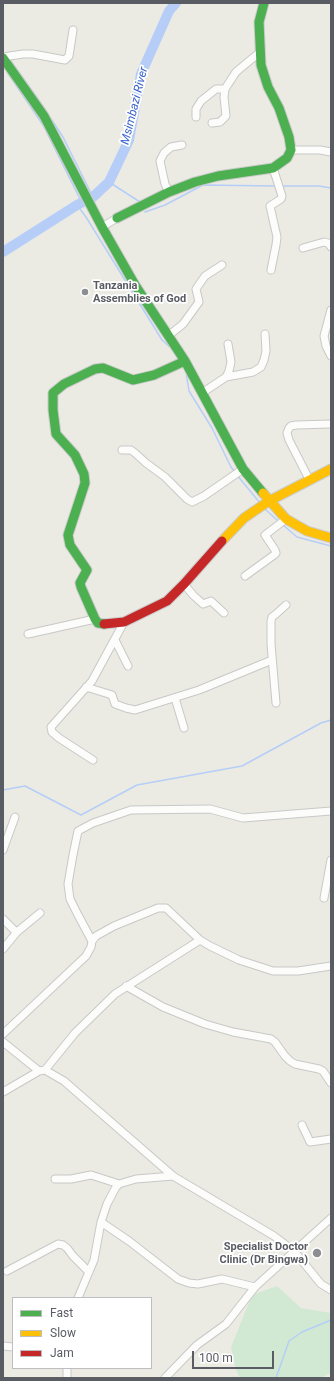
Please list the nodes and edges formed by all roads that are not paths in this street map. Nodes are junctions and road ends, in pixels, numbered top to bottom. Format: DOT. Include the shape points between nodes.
graph roads {
  1 [pos="264,3"];
  2 [pos="73,30"];
  3 [pos="260,52"];
  4 [pos="3,58"];
  5 [pos="225,89"];
  6 [pos="196,117"];
  7 [pos="212,123"];
  8 [pos="182,145"];
  9 [pos="291,150"];
  10 [pos="331,151"];
  11 [pos="273,168"];
  12 [pos="169,192"];
  13 [pos="117,218"];
  14 [pos="102,227"];
  15 [pos="331,247"];
  16 [pos="304,248"];
  17 [pos="222,265"];
  18 [pos="271,270"];
  19 [pos="331,310"];
  20 [pos="265,334"];
  21 [pos="168,336"];
  22 [pos="228,344"];
  23 [pos="331,356"];
  24 [pos="185,362"];
  25 [pos="226,377"];
  26 [pos="202,393"];
  27 [pos="331,424"];
  28 [pos="122,450"];
  29 [pos="243,469"];
  30 [pos="331,469"];
  31 [pos="309,479"];
  32 [pos="269,501"];
  33 [pos="286,519"];
  34 [pos="331,538"];
  35 [pos="245,576"];
  36 [pos="184,584"];
  37 [pos="286,605"];
  38 [pos="224,614"];
  39 [pos="95,619"];
  40 [pos="124,622"];
  41 [pos="28,634"];
  42 [pos="115,640"];
  43 [pos="272,660"];
  44 [pos="128,666"];
  45 [pos="86,687"];
  46 [pos="175,698"];
  47 [pos="276,703"];
  48 [pos="184,728"];
  49 [pos="93,760"];
  50 [pos="331,811"];
  51 [pos="15,817"];
  52 [pos="3,850"];
  53 [pos="331,860"];
  54 [pos="324,898"];
  55 [pos="40,913"];
  56 [pos="3,919"];
  57 [pos="17,932"];
  58 [pos="92,940"];
  59 [pos="200,940"];
  60 [pos="3,949"];
  61 [pos="331,966"];
  62 [pos="126,986"];
  63 [pos="3,1034"];
  64 [pos="3,1042"];
  65 [pos="42,1070"];
  66 [pos="331,1083"];
  67 [pos="3,1092"];
  68 [pos="302,1124"];
  69 [pos="331,1139"];
  70 [pos="174,1176"];
  71 [pos="55,1179"];
  72 [pos="119,1184"];
  73 [pos="331,1218"];
  74 [pos="101,1222"];
  75 [pos="294,1252"];
  76 [pos="7,1271"];
  77 [pos="88,1272"];
  78 [pos="255,1287"];
  79 [pos="331,1290"];
  80 [pos="78,1297"];
  81 [pos="165,1378"];
  1 -- 3 [label="street" via="259,22"];
  2 -- 4 [label="street" via="69,56 65,60 34,54"];
  3 -- 5 [label="street" via="236,72"];
  3 -- 9 [label="street" via="261,65 268,87 279,108"];
  4 -- 14 [label="street" via="44,116"];
  5 -- 6 [label="street" via="216,90 201,101 196,109"];
  5 -- 7 [label="street" via="226,116 220,122"];
  8 -- 12 [label="street" via="171,147 160,161 164,184"];
  9 -- 10 [label="street"];
  9 -- 11 [label="street" via="287,158"];
  11 -- 12 [label="street" via="218,176"];
  11 -- 18 [label="street" via="282,196 270,206 277,236"];
  12 -- 13 [label="street"];
  13 -- 14 [label="street"];
  14 -- 21 [label="street"];
  15 -- 16 [label="street" via="324,242"];
  17 -- 21 [label="street" via="205,276 196,289 199,302 183,324"];
  19 -- 23 [label="street" via="324,336"];
  20 -- 25 [label="street" via="266,351 261,367 253,372"];
  21 -- 24 [label="street"];
  22 -- 25 [label="street" via="231,362"];
  24 -- 26 [label="street"];
  24 -- 39 [label="street" via="154,376 133,380 103,368 95,369 64,384 53,393 56,434 74,455 84,474 85,483 68,535 70,544 87,570 80,583"];
  25 -- 26 [label="street"];
  26 -- 29 [label="street"];
  27 -- 31 [label="street" via="291,426 287,433"];
  28 -- 29 [label="street" via="131,450 192,502"];
  29 -- 32 [label="street"];
  30 -- 31 [label="street"];
  31 -- 32 [label="street"];
  32 -- 33 [label="street"];
  32 -- 36 [label="street" via="230,531"];
  33 -- 34 [label="street" via="307,531"];
  33 -- 35 [label="street" via="265,534 276,553"];
  36 -- 38 [label="street" via="203,604 211,601"];
  36 -- 40 [label="street" via="167,601"];
  37 -- 43 [label="street" via="272,617"];
  39 -- 40 [label="street" via="98,623 105,624"];
  39 -- 41 [label="street"];
  40 -- 42 [label="street"];
  42 -- 44 [label="street"];
  42 -- 45 [label="street" via="96,675"];
  43 -- 46 [label="street"];
  43 -- 47 [label="street"];
  45 -- 46 [label="street" via="112,694 115,704 135,710"];
  45 -- 49 [label="street" via="51,727 52,732 59,738"];
  46 -- 48 [label="street"];
  50 -- 58 [label="street" via="242,818 210,809 131,810 78,831 68,884 70,899"];
  51 -- 52 [label="street"];
  53 -- 54 [label="street"];
  55 -- 57 [label="street"];
  56 -- 57 [label="street"];
  57 -- 60 [label="street"];
  58 -- 59 [label="street" via="114,926 158,908 166,908"];
  58 -- 63 [label="street" via="82,960"];
  59 -- 61 [label="street" via="220,952 273,971 298,971"];
  59 -- 62 [label="street"];
  62 -- 65 [label="street" via="75,1033"];
  62 -- 66 [label="street" via="163,1007 205,1024 271,1039 290,1061 323,1071"];
  64 -- 65 [label="street"];
  65 -- 67 [label="street"];
  65 -- 70 [label="street" via="64,1081"];
  68 -- 69 [label="street" via="310,1142"];
  70 -- 72 [label="street" via="136,1179"];
  70 -- 75 [label="street" via="274,1236"];
  71 -- 72 [label="street" via="91,1175"];
  72 -- 74 [label="street" via="107,1204"];
  73 -- 75 [label="street"];
  74 -- 77 [label="street" via="96,1253"];
  74 -- 78 [label="street" via="178,1279 198,1284 222,1279"];
  75 -- 78 [label="street"];
  75 -- 79 [label="street" via="321,1284"];
  76 -- 77 [label="street" via="58,1244 67,1248"];
  77 -- 80 [label="street"];
  78 -- 81 [label="street" via="226,1324 197,1345"];
}
